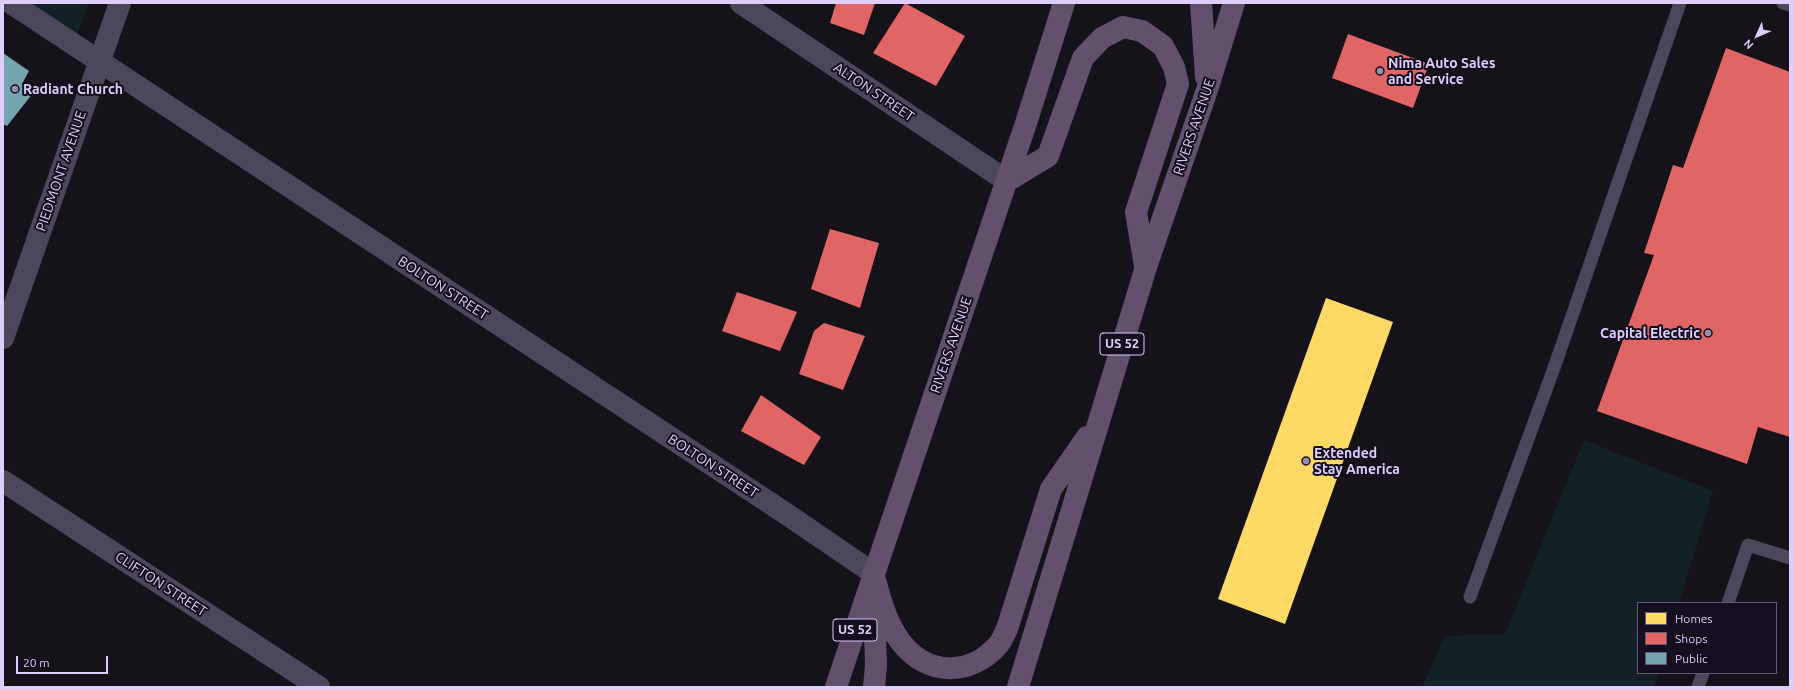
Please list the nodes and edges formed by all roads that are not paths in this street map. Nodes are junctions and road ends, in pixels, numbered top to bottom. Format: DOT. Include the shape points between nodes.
graph roads {
  1 [pos="11,3"];
  2 [pos="120,3"];
  3 [pos="741,3"];
  4 [pos="1064,3"];
  5 [pos="1201,3"];
  6 [pos="1234,3"];
  7 [pos="1680,3"];
  8 [pos="1783,3"];
  9 [pos="1790,5"];
  10 [pos="99,62"];
  11 [pos="1207,90"];
  12 [pos="1007,181"];
  13 [pos="1146,267"];
  14 [pos="3,338"];
  15 [pos="1098,421"];
  16 [pos="3,481"];
  17 [pos="1790,558"];
  18 [pos="873,573"];
  19 [pos="1470,597"];
  20 [pos="1728,602"];
  21 [pos="1703,674"];
  22 [pos="319,687"];
  23 [pos="836,687"];
  24 [pos="874,687"];
  25 [pos="1018,687"];
  26 [pos="1698,687"];
  1 -- 10 [label="street, BOLTON STREET"];
  2 -- 10 [label="street, PIEDMONT AVENUE"];
  3 -- 12 [label="street, ALTON STREET"];
  4 -- 12 [label="main road, RIVERS AVENUE / US 52"];
  5 -- 11 [label="main road"];
  6 -- 11 [label="main road, RIVERS AVENUE / US 52"];
  7 -- 19 [label="lane" via="1554,368"];
  8 -- 9 [label="lane"];
  10 -- 14 [label="street, PIEDMONT AVENUE"];
  10 -- 18 [label="street, BOLTON STREET"];
  11 -- 13 [label="main road, RIVERS AVENUE / US 52"];
  12 -- 13 [label="main road" via="1048,156 1083,58 1102,38 1123,27 1142,30 1163,46 1174,67 1178,84 1136,212"];
  12 -- 18 [label="main road, RIVERS AVENUE / US 52"];
  13 -- 15 [label="main road, RIVERS AVENUE / US 52"];
  15 -- 18 [label="main road" via="1051,489 1007,629 998,645 976,663 957,669 938,668 918,659 901,642 884,613"];
  15 -- 25 [label="main road, RIVERS AVENUE / US 52"];
  16 -- 22 [label="street, CLIFTON STREET"];
  17 -- 20 [label="lane" via="1748,545"];
  18 -- 23 [label="main road, RIVERS AVENUE / US 52"];
  18 -- 24 [label="main road" via="876,666"];
  21 -- 26 [label="lane"];
}
